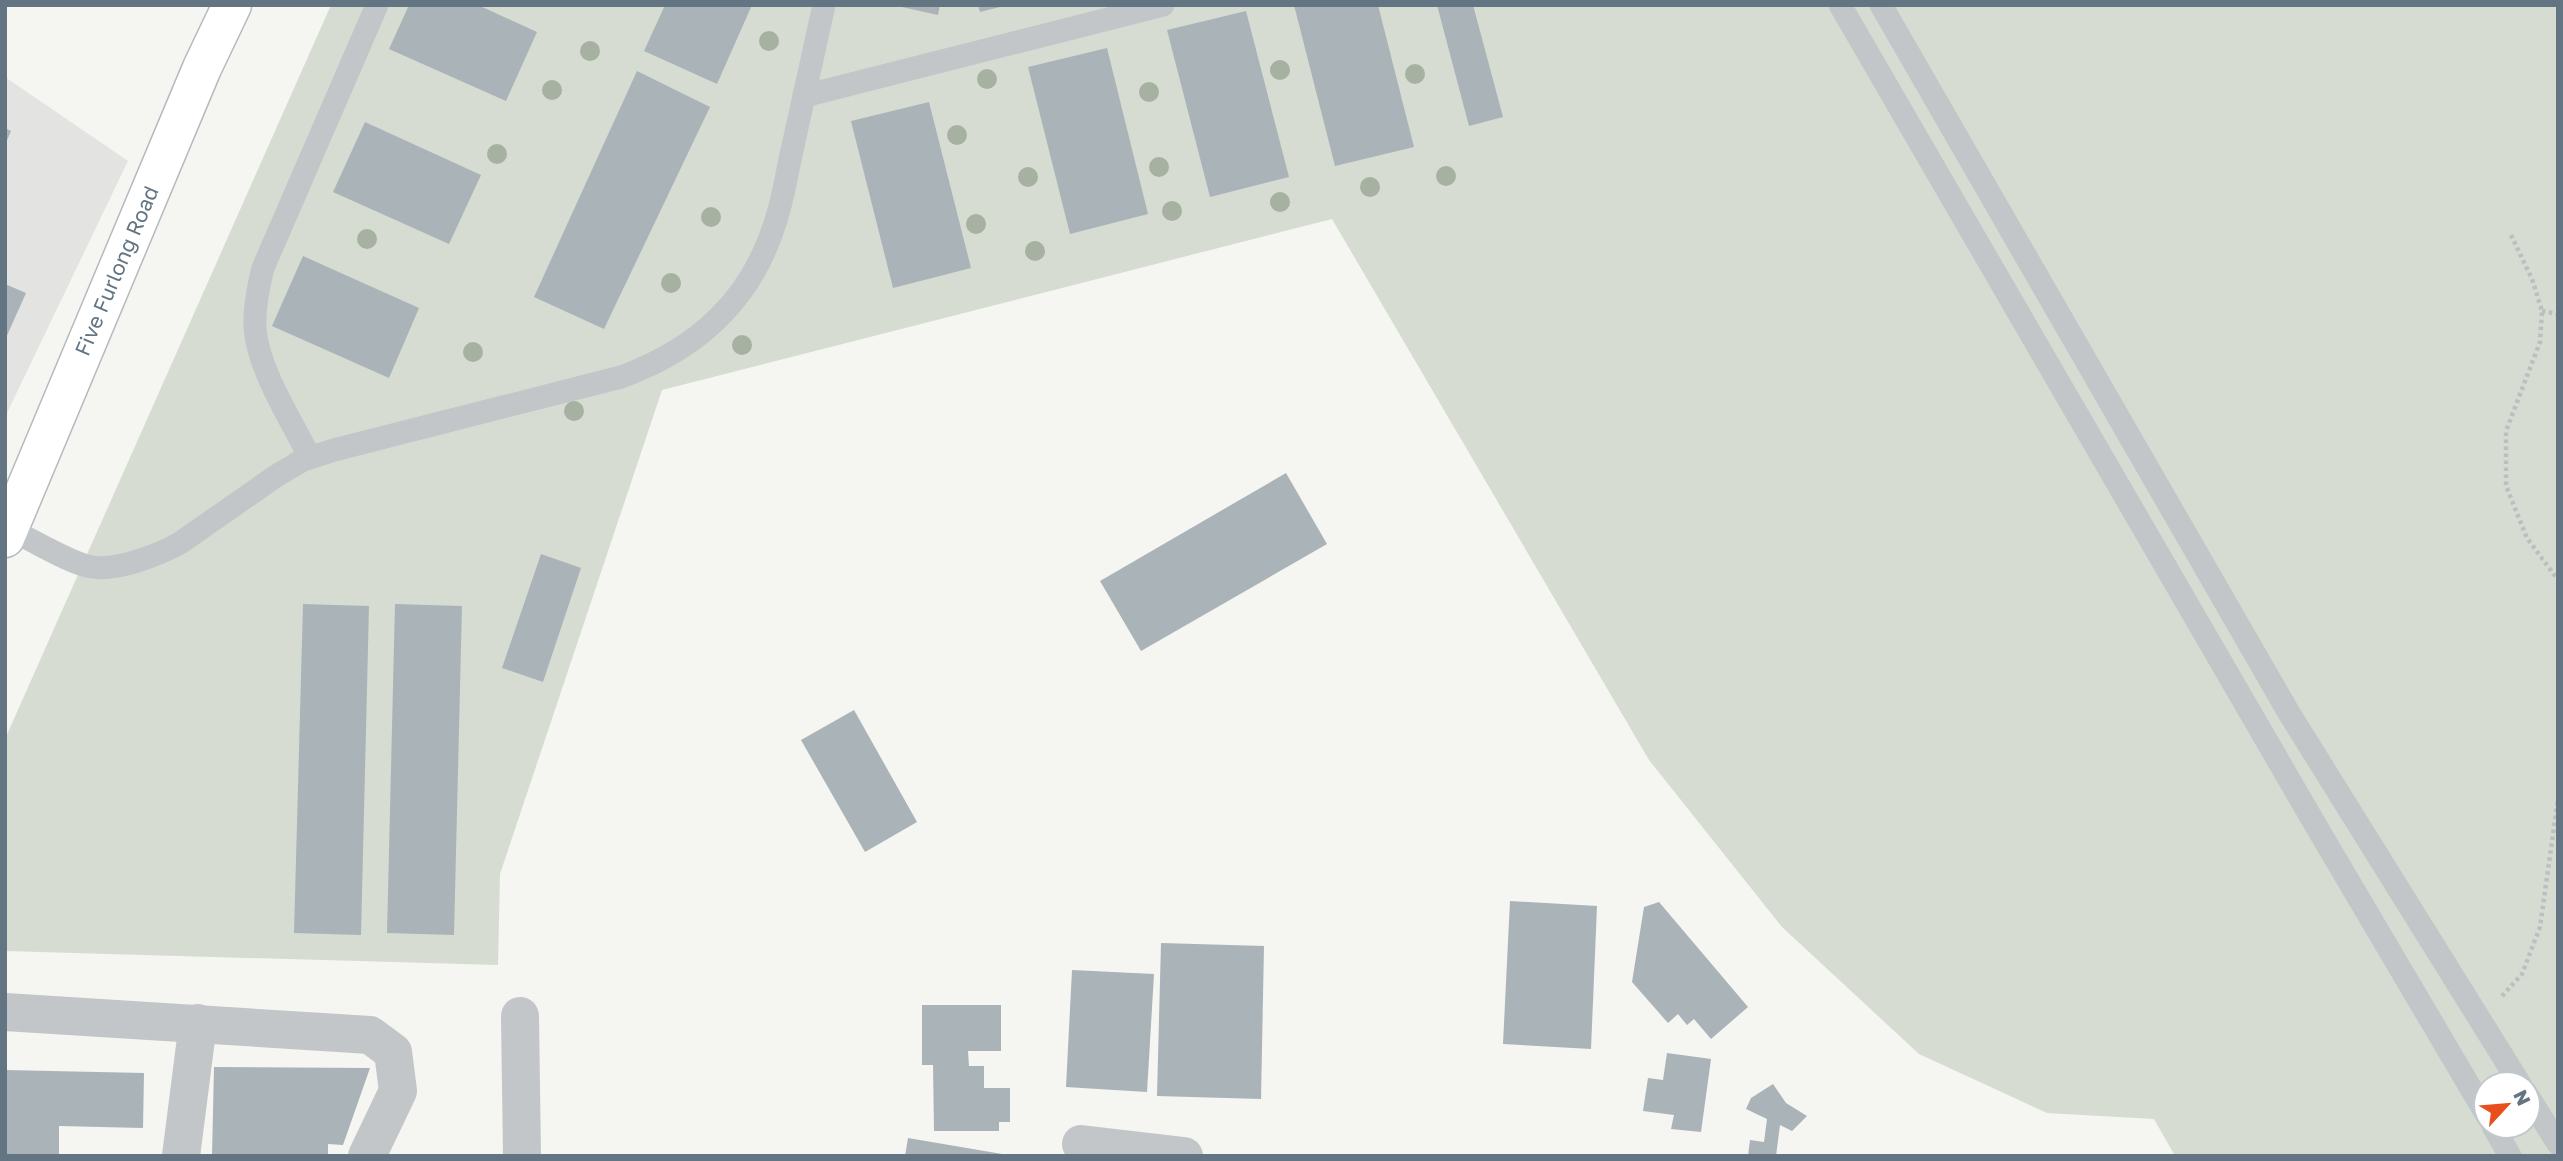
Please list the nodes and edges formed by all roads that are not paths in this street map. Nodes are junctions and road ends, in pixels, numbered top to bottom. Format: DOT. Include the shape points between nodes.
graph roads {
  1 [pos="232,5"];
  2 [pos="377,5"];
  3 [pos="824,5"];
  4 [pos="1163,5"];
  5 [pos="1840,5"];
  6 [pos="1881,5"];
  7 [pos="804,96"];
  8 [pos="310,458"];
  9 [pos="7,533"];
  10 [pos="5,1012"];
  11 [pos="520,1016"];
  12 [pos="198,1023"];
  13 [pos="2511,1070"];
  14 [pos="2472,1090"];
  15 [pos="2542,1118"];
  16 [pos="2501,1140"];
  17 [pos="1081,1144"];
  18 [pos="2558,1144"];
  19 [pos="181,1156"];
  20 [pos="367,1156"];
  21 [pos="522,1156"];
  22 [pos="1184,1156"];
  23 [pos="2510,1156"];
  1 -- 9 [label="main road, Five Furlong Road"];
  2 -- 8 [label="lane" via="263,268 256,299 255,328 263,364"];
  3 -- 7 [label="lane"];
  4 -- 7 [label="lane"];
  5 -- 14 [label="lane"];
  6 -- 13 [label="lane" via="2289,713"];
  7 -- 8 [label="lane" via="776,220 757,269 726,312 693,342 621,377"];
  8 -- 9 [label="lane" via="276,476 180,543 122,564 89,567"];
  10 -- 12 [label="street"];
  11 -- 21 [label="street"];
  12 -- 19 [label="street"];
  12 -- 20 [label="street" via="370,1035 394,1052 398,1091"];
  15 -- 18 [label="lane"];
  16 -- 23 [label="lane"];
  17 -- 22 [label="street"];
}
